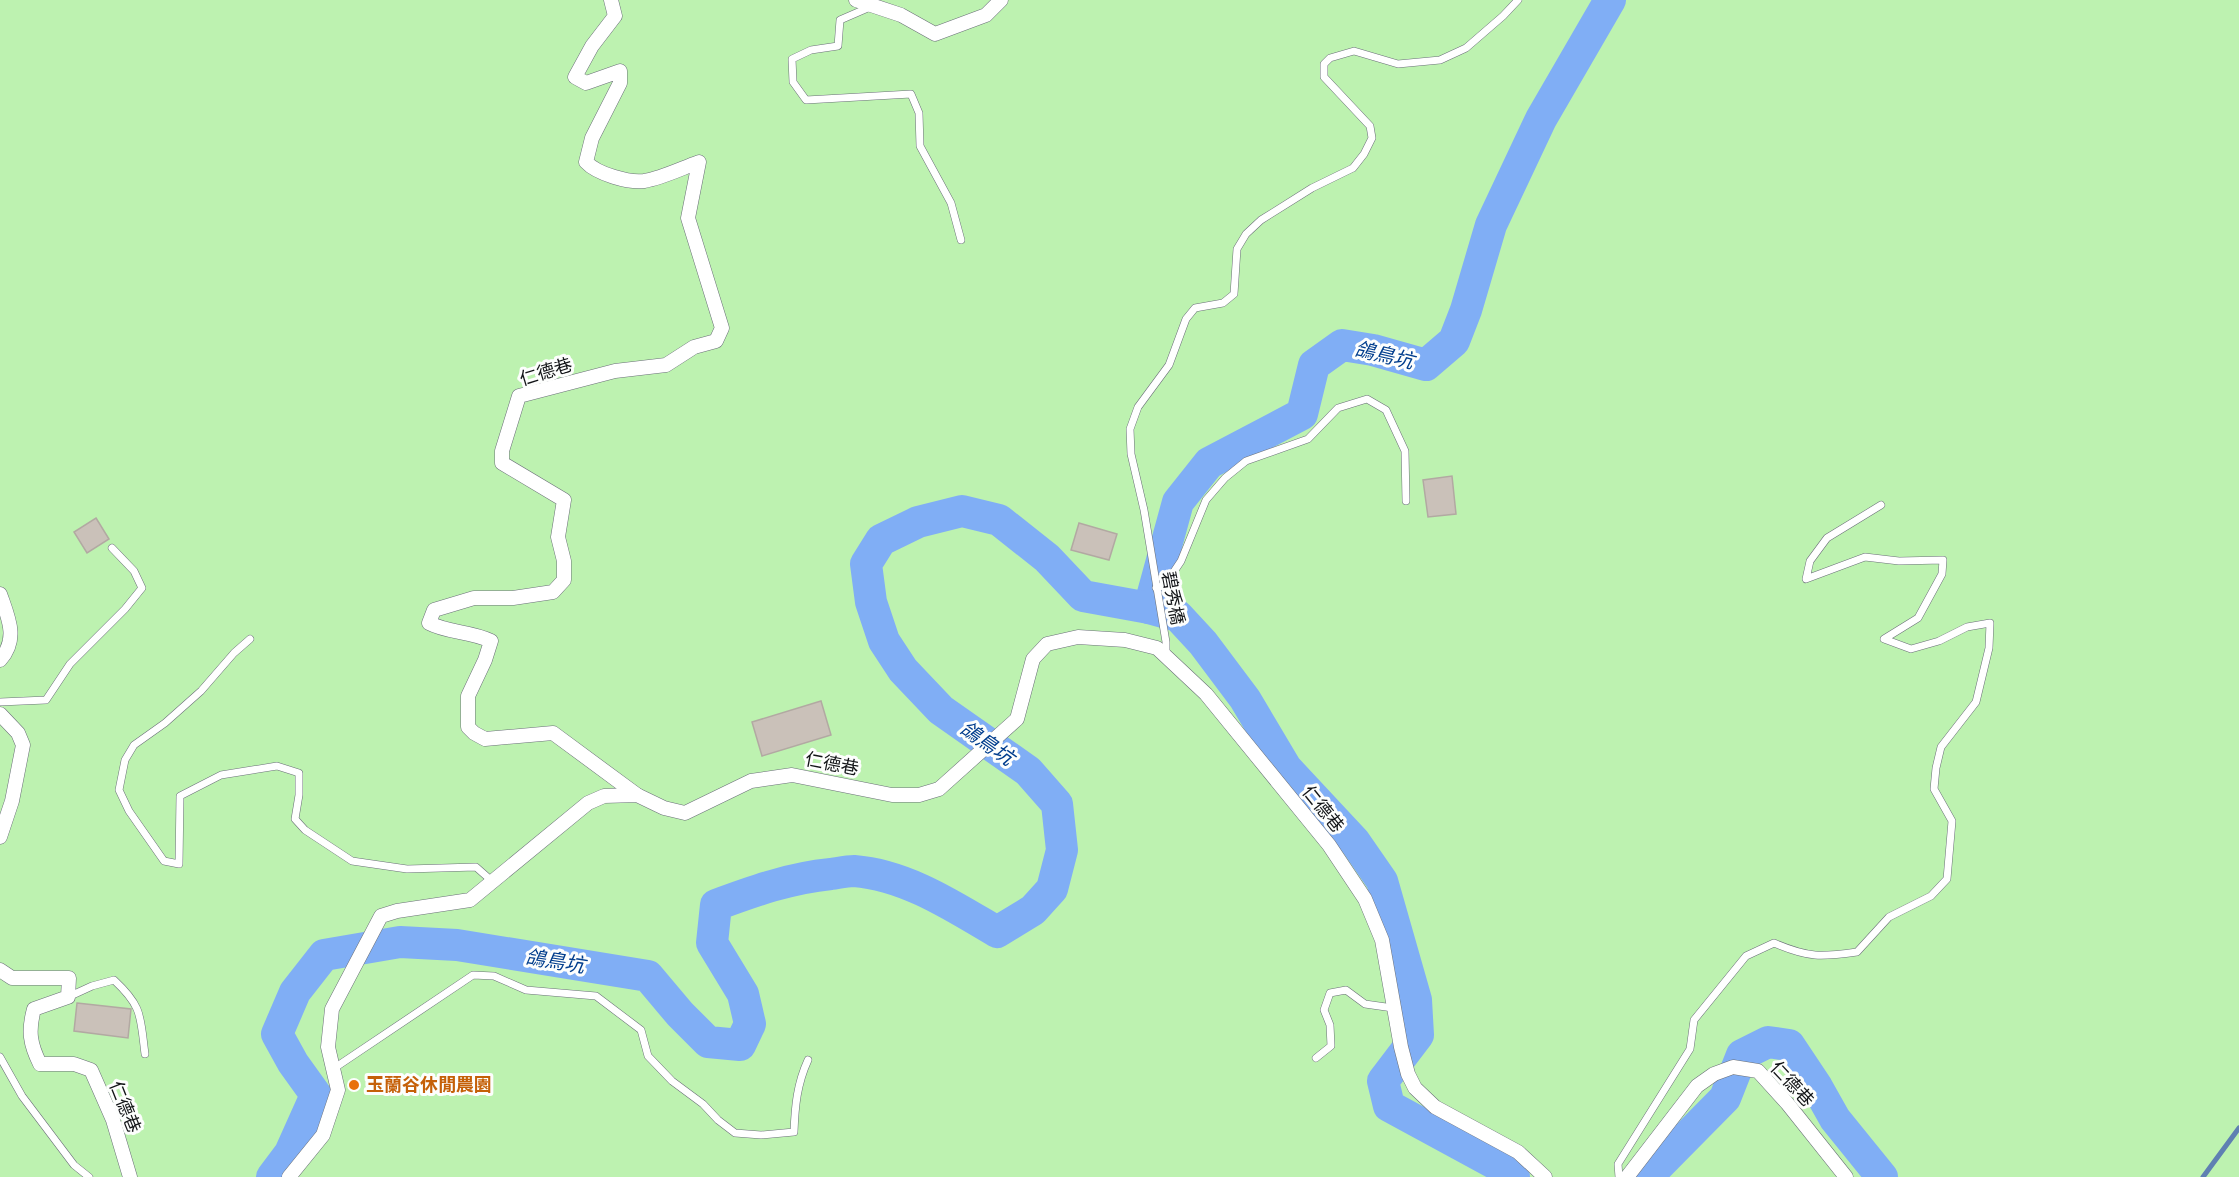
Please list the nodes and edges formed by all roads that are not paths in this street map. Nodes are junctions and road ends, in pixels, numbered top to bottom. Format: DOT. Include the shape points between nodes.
graph roads {
  1 [pos="611,0"];
  2 [pos="856,0"];
  3 [pos="1001,0"];
  4 [pos="1518,0"];
  5 [pos="872,6"];
  6 [pos="961,240"];
  7 [pos="1406,501"];
  8 [pos="1881,505"];
  9 [pos="112,548"];
  10 [pos="1156,588"];
  11 [pos="0,594"];
  12 [pos="250,639"];
  13 [pos="1166,656"];
  14 [pos="0,660"];
  15 [pos="0,702"];
  16 [pos="0,714"];
  17 [pos="637,795"];
  18 [pos="0,837"];
  19 [pos="493,882"];
  20 [pos="0,970"];
  21 [pos="68,997"];
  22 [pos="1393,1008"];
  23 [pos="146,1054"];
  24 [pos="0,1057"];
  25 [pos="1316,1058"];
  26 [pos="808,1060"];
  27 [pos="333,1069"];
  28 [pos="89,1177"];
  29 [pos="130,1177"];
  30 [pos="289,1177"];
  31 [pos="1545,1177"];
  32 [pos="1619,1177"];
  33 [pos="1627,1177"];
  34 [pos="1846,1177"];
  1 -- 17 [label="street, 仁德巷" via="615,15 575,77 586,83 620,71 620,83 592,138 586,162 603,175 643,181 699,162 688,218 722,328 716,340 694,346 666,365 615,371 519,396 502,463 564,500 558,537 564,580 553,592 474,598 444,607 435,610 429,623 491,641 468,696 468,727 474,733 485,739 553,733"];
  2 -- 5 [label="street"];
  3 -- 5 [label="street" via="986,15 935,33 901,15"];
  4 -- 10 [label="lane, 碧秀橋" via="1466,48 1440,60 1398,64 1354,51 1330,58 1324,64 1324,77 1370,126 1372,138 1364,154 1353,168 1312,188 1246,234 1236,249 1234,294 1223,303 1195,308 1186,319 1169,365 1138,407 1130,429 1131,454"];
  5 -- 6 [label="lane" via="840,20 838,46 811,50 792,59 793,82 806,100 912,94 919,113 920,146 951,203"];
  7 -- 10 [label="lane" via="1404,452 1386,410 1367,399 1338,408 1308,439 1246,462 1225,478 1206,500 1181,561 1165,585"];
  8 -- 32 [label="lane" via="1827,538 1810,561 1806,579 1865,557 1943,560 1942,574 1917,618 1884,639 1911,649 1967,627 1990,623 1989,648 1976,702 1941,747 1936,768 1934,789 1952,820 1947,879 1931,896 1889,917 1857,952 1822,957 1799,954 1774,943 1746,956 1694,1020 1690,1049 1618,1164"];
  9 -- 15 [label="lane" via="134,571 142,588 70,664 46,700"];
  10 -- 13 [label="lane, 碧秀橋"];
  11 -- 14 [label="street" via="12,629 6,653"];
  12 -- 19 [label="lane" via="201,691 134,745 125,760 119,790 164,861 179,864 180,796 221,775 278,766 299,772 295,819 304,830 352,861 407,869 476,867"];
  13 -- 17 [label="street, 仁德巷" via="1158,648 1125,640 1078,637 1047,644 1033,659 1017,719 939,789 919,795 892,795 792,775 751,781 685,813"];
  13 -- 22 [label="street, 仁德巷" via="1206,694 1329,845 1365,899 1382,940"];
  16 -- 18 [label="street" via="18,733 23,745"];
  17 -- 19 [label="street, 仁德巷" via="604,796 588,803"];
  19 -- 27 [label="street, 仁德巷" via="470,900 381,916 332,1009 328,1047"];
  20 -- 21 [label="street" via="12,978 69,978"];
  21 -- 23 [label="lane" via="114,980 139,1010"];
  21 -- 29 [label="street, 仁德巷" via="34,1009 29,1028 34,1052 40,1064 74,1064 91,1070 113,1120"];
  22 -- 25 [label="lane" via="1365,1004 1346,990 1330,993 1324,1010 1330,1025 1331,1046"];
  22 -- 31 [label="street, 仁德巷" via="1408,1074 1415,1088 1435,1107 1518,1152"];
  24 -- 28 [label="lane" via="21,1096 74,1165"];
  26 -- 27 [label="lane" via="799,1078 794,1132 735,1133 648,1056 641,1030 596,996 526,990 494,976 473,975"];
  27 -- 30 [label="street" via="338,1090 323,1135"];
  33 -- 34 [label="street, 仁德巷" via="1697,1086 1733,1067 1758,1071"];
}
